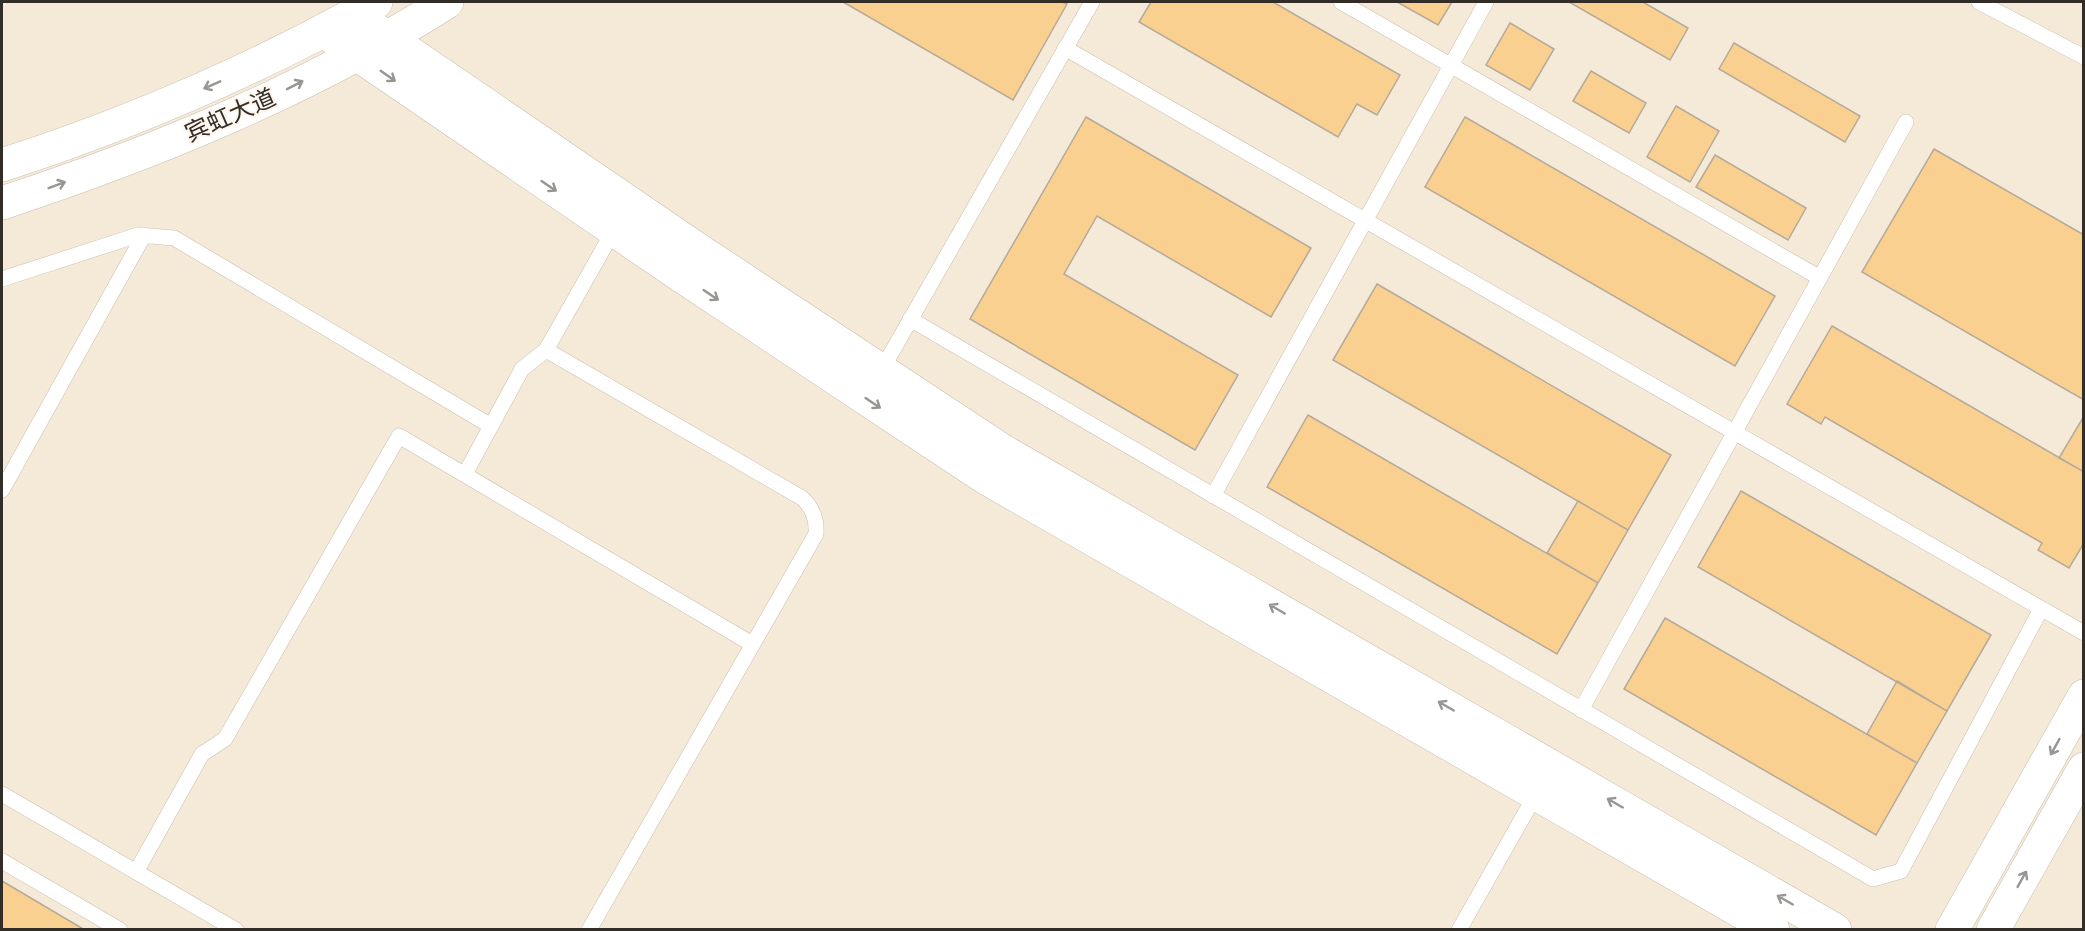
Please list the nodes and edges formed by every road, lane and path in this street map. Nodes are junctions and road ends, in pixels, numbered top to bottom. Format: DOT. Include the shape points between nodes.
graph roads {
  1 [pos="447,2"];
  2 [pos="1092,2"];
  3 [pos="1341,2"];
  4 [pos="1486,2"];
  5 [pos="1979,2"];
  6 [pos="365,8"];
  7 [pos="323,31"];
  8 [pos="386,37"];
  9 [pos="1065,48"];
  10 [pos="356,54"];
  11 [pos="2084,57"];
  12 [pos="1451,65"];
  13 [pos="1906,122"];
  14 [pos="2,165"];
  15 [pos="2,203"];
  16 [pos="1365,220"];
  17 [pos="614,230"];
  18 [pos="144,235"];
  19 [pos="1820,278"];
  20 [pos="2,279"];
  21 [pos="910,319"];
  22 [pos="546,350"];
  23 [pos="880,370"];
  24 [pos="491,426"];
  25 [pos="1734,433"];
  26 [pos="465,474"];
  27 [pos="2,490"];
  28 [pos="1213,496"];
  29 [pos="2041,609"];
  30 [pos="2084,633"];
  31 [pos="752,644"];
  32 [pos="2084,696"];
  33 [pos="1581,710"];
  34 [pos="2084,769"];
  35 [pos="2,794"];
  36 [pos="1536,794"];
  37 [pos="2,861"];
  38 [pos="136,872"];
  39 [pos="120,930"];
  40 [pos="236,930"];
  41 [pos="589,930"];
  42 [pos="1459,930"];
  43 [pos="1773,930"];
  44 [pos="1835,930"];
  45 [pos="1952,930"];
  46 [pos="1993,930"];
  1 -- 8 [label="street, 宾虹大道"];
  2 -- 9 [label="lane"];
  3 -- 12 [label="lane"];
  4 -- 12 [label="lane"];
  5 -- 11 [label="lane"];
  6 -- 7 [label="street, 宾虹大道"];
  6 -- 8 [label="street"];
  7 -- 10 [label="street"];
  7 -- 14 [label="street, 宾虹大道, one-way" via="182,99"];
  8 -- 10 [label="street, 宾虹大道"];
  8 -- 23 [label="street"];
  9 -- 16 [label="lane"];
  9 -- 21 [label="lane"];
  15 -- 10 [label="street, 宾虹大道, one-way" via="195,132"];
  10 -- 17 [label="street, one-way"];
  12 -- 16 [label="lane"];
  12 -- 19 [label="lane"];
  13 -- 19 [label="lane"];
  16 -- 25 [label="lane"];
  16 -- 28 [label="lane"];
  17 -- 22 [label="lane"];
  17 -- 36 [label="street, one-way" via="986,478"];
  18 -- 20 [label="lane"];
  18 -- 24 [label="lane" via="174,238"];
  18 -- 27 [label="lane"];
  19 -- 25 [label="lane"];
  21 -- 23 [label="lane"];
  21 -- 28 [label="lane"];
  22 -- 24 [label="lane" via="522,369"];
  22 -- 31 [label="lane" via="809,505 816,534"];
  44 -- 23 [label="street, one-way" via="1003,451"];
  24 -- 26 [label="lane"];
  25 -- 29 [label="lane"];
  25 -- 33 [label="lane"];
  26 -- 31 [label="lane"];
  26 -- 38 [label="lane" via="399,436 225,739 202,754"];
  28 -- 33 [label="lane"];
  29 -- 30 [label="lane"];
  29 -- 33 [label="lane" via="1901,872 1873,879"];
  31 -- 41 [label="lane"];
  32 -- 45 [label="street, one-way"];
  46 -- 34 [label="street, one-way"];
  35 -- 38 [label="lane"];
  36 -- 42 [label="lane"];
  36 -- 43 [label="street"];
  37 -- 39 [label="lane"];
  38 -- 40 [label="lane"];
}
